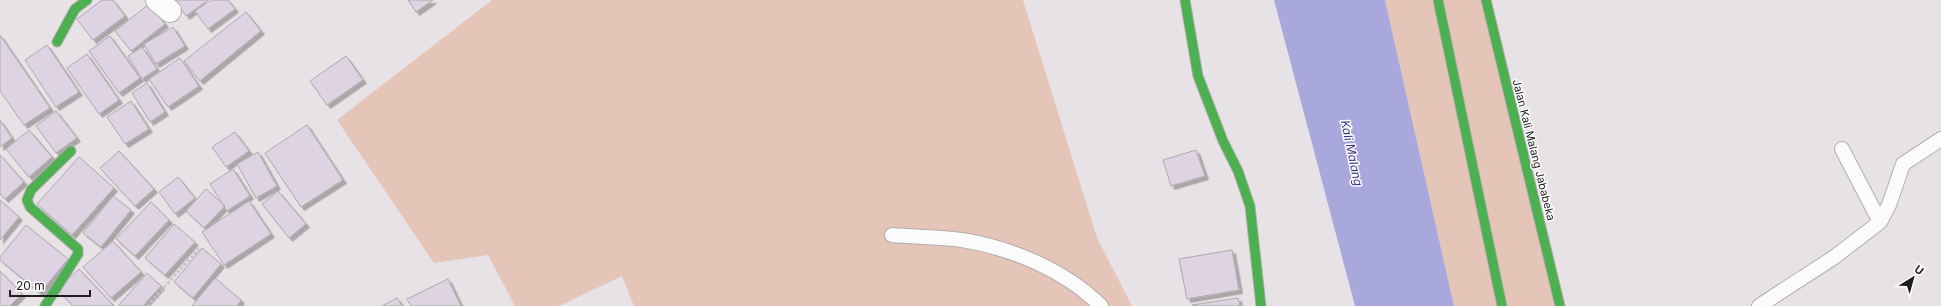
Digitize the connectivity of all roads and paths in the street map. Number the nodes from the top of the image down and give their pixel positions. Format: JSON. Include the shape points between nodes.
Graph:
{"nodes":[{"id":1,"x":88,"y":0,"type":"edge"},
{"id":2,"x":1185,"y":0,"type":"edge"},
{"id":3,"x":1438,"y":0,"type":"edge"},
{"id":4,"x":1486,"y":0,"type":"edge"},
{"id":5,"x":57,"y":42,"type":"dead end"},
{"id":6,"x":1941,"y":139,"type":"edge"},
{"id":7,"x":1842,"y":149,"type":"dead end"},
{"id":8,"x":71,"y":151,"type":"dead end"},
{"id":9,"x":1880,"y":222,"type":"junction"},
{"id":10,"x":892,"y":235,"type":"dead end"},
{"id":11,"x":199,"y":249,"type":"dead end"},
{"id":12,"x":45,"y":306,"type":"edge"},
{"id":13,"x":147,"y":306,"type":"edge"},
{"id":14,"x":1101,"y":306,"type":"edge"},
{"id":15,"x":1261,"y":306,"type":"edge"},
{"id":16,"x":1502,"y":306,"type":"edge"},
{"id":17,"x":1560,"y":306,"type":"edge"},
{"id":18,"x":1759,"y":306,"type":"edge"}],
"edges":[{"from":1,"to":5,"type":"main road","via":[[75,9]]},
{"from":2,"to":15,"type":"main road","via":[[1198,76],[1250,206]]},
{"from":3,"to":16,"type":"main road"},
{"from":4,"to":17,"type":"main road","name":"Jalan Kali Malang Jababeka"},
{"from":6,"to":9,"type":"lane","via":[[1903,164],[1889,205]]},
{"from":7,"to":9,"type":"lane"},
{"from":8,"to":12,"type":"main road","via":[[32,190],[26,200],[30,207],[78,250],[78,254]]},
{"from":9,"to":18,"type":"lane","via":[[1833,258]]},
{"from":10,"to":14,"type":"lane","via":[[963,240],[1022,257],[1058,275]]},
{"from":11,"to":13,"type":"path"}]}
